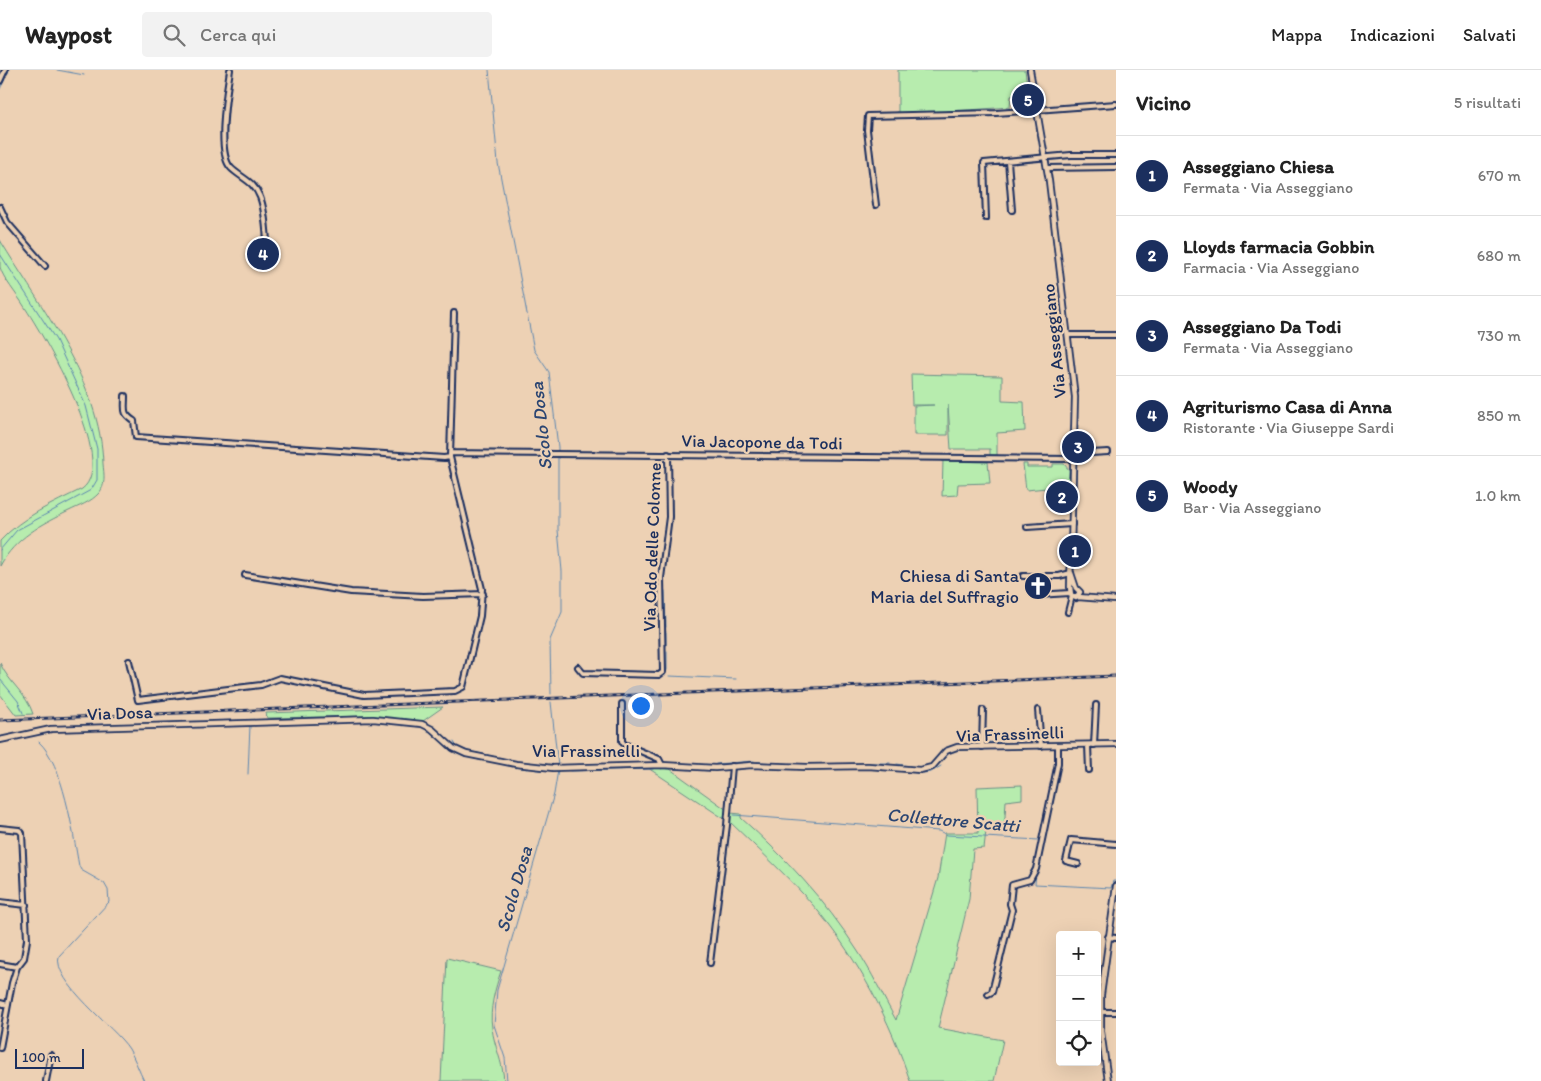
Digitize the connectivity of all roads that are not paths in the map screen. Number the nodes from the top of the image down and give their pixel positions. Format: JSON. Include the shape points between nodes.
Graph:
{"nodes":[{"id":1,"x":5,"y":70,"type":"edge"},
{"id":2,"x":230,"y":70,"type":"edge"},
{"id":3,"x":1030,"y":70,"type":"edge"},
{"id":4,"x":0,"y":81,"type":"edge"},
{"id":5,"x":1116,"y":104,"type":"edge"},
{"id":6,"x":1035,"y":109,"type":"junction"},
{"id":7,"x":1116,"y":155,"type":"edge"},
{"id":8,"x":1044,"y":157,"type":"junction"},
{"id":9,"x":1008,"y":161,"type":"junction"},
{"id":10,"x":1116,"y":167,"type":"edge"},
{"id":11,"x":1047,"y":168,"type":"junction"},
{"id":12,"x":876,"y":205,"type":"dead end"},
{"id":13,"x":0,"y":207,"type":"edge"},
{"id":14,"x":1012,"y":210,"type":"dead end"},
{"id":15,"x":986,"y":218,"type":"dead end"},
{"id":16,"x":269,"y":261,"type":"dead end"},
{"id":17,"x":45,"y":266,"type":"dead end"},
{"id":18,"x":454,"y":313,"type":"dead end"},
{"id":19,"x":1068,"y":335,"type":"junction"},
{"id":20,"x":1116,"y":335,"type":"edge"},
{"id":21,"x":125,"y":396,"type":"dead end"},
{"id":22,"x":1108,"y":452,"type":"dead end"},
{"id":23,"x":668,"y":454,"type":"junction"},
{"id":24,"x":450,"y":455,"type":"junction"},
{"id":25,"x":1074,"y":457,"type":"junction"},
{"id":26,"x":1072,"y":524,"type":"junction"},
{"id":27,"x":1027,"y":527,"type":"dead end"},
{"id":28,"x":1071,"y":573,"type":"junction"},
{"id":29,"x":245,"y":575,"type":"dead end"},
{"id":30,"x":1023,"y":576,"type":"dead end"},
{"id":31,"x":1073,"y":593,"type":"junction"},
{"id":32,"x":482,"y":594,"type":"junction"},
{"id":33,"x":1037,"y":595,"type":"dead end"},
{"id":34,"x":1087,"y":598,"type":"junction"},
{"id":35,"x":1116,"y":600,"type":"edge"},
{"id":36,"x":1068,"y":612,"type":"dead end"},
{"id":37,"x":129,"y":661,"type":"dead end"},
{"id":38,"x":578,"y":668,"type":"dead end"},
{"id":39,"x":622,"y":704,"type":"dead end"},
{"id":40,"x":1096,"y":705,"type":"dead end"},
{"id":41,"x":983,"y":710,"type":"dead end"},
{"id":42,"x":1038,"y":710,"type":"dead end"},
{"id":43,"x":242,"y":722,"type":"joint"},
{"id":44,"x":0,"y":740,"type":"edge"},
{"id":45,"x":1116,"y":744,"type":"edge"},
{"id":46,"x":1088,"y":745,"type":"junction"},
{"id":47,"x":1094,"y":745,"type":"junction"},
{"id":48,"x":1041,"y":746,"type":"junction"},
{"id":49,"x":1058,"y":746,"type":"junction"},
{"id":50,"x":982,"y":747,"type":"junction"},
{"id":51,"x":662,"y":765,"type":"junction"},
{"id":52,"x":732,"y":766,"type":"junction"},
{"id":53,"x":1089,"y":770,"type":"dead end"},
{"id":54,"x":0,"y":828,"type":"edge"},
{"id":55,"x":1116,"y":844,"type":"edge"},
{"id":56,"x":1078,"y":864,"type":"dead end"},
{"id":57,"x":1116,"y":886,"type":"edge"},
{"id":58,"x":0,"y":902,"type":"edge"},
{"id":59,"x":26,"y":905,"type":"junction"},
{"id":60,"x":1114,"y":910,"type":"edge"},
{"id":61,"x":1108,"y":937,"type":"junction"},
{"id":62,"x":1116,"y":938,"type":"edge"},
{"id":63,"x":710,"y":963,"type":"dead end"},
{"id":64,"x":0,"y":964,"type":"edge"},
{"id":65,"x":17,"y":967,"type":"junction"},
{"id":66,"x":988,"y":994,"type":"dead end"},
{"id":67,"x":0,"y":1003,"type":"edge"},
{"id":68,"x":1101,"y":1003,"type":"edge"},
{"id":69,"x":8,"y":1004,"type":"junction"},
{"id":70,"x":1101,"y":1012,"type":"edge"},
{"id":71,"x":1116,"y":1012,"type":"edge"},
{"id":72,"x":1101,"y":1021,"type":"edge"},
{"id":73,"x":0,"y":1045,"type":"edge"},
{"id":74,"x":51,"y":1055,"type":"dead end"},
{"id":75,"x":46,"y":1081,"type":"edge"},
{"id":76,"x":1108,"y":1081,"type":"edge"}],
"edges":[{"from":1,"to":4,"type":"street"},
{"from":2,"to":16,"type":"street","via":[[225,122],[226,160],[253,185],[260,198]]},
{"from":3,"to":6,"type":"street","name":"Via Asseggiano"},
{"from":5,"to":6,"type":"street"},
{"from":6,"to":8,"type":"street","name":"Via Asseggiano"},
{"from":6,"to":12,"type":"street","via":[[872,115],[866,118]]},
{"from":7,"to":8,"type":"street"},
{"from":8,"to":9,"type":"street"},
{"from":8,"to":11,"type":"street","name":"Via Asseggiano"},
{"from":9,"to":14,"type":"street"},
{"from":9,"to":15,"type":"street","via":[[984,163]]},
{"from":10,"to":11,"type":"street"},
{"from":11,"to":19,"type":"street","name":"Via Asseggiano"},
{"from":13,"to":17,"type":"street","via":[[7,222]]},
{"from":18,"to":24,"type":"street"},
{"from":19,"to":20,"type":"street"},
{"from":19,"to":25,"type":"street","name":"Via Asseggiano","via":[[1075,397]]},
{"from":21,"to":24,"type":"street","name":"Via Jacopone da Todi","via":[[125,414],[134,421],[136,437],[444,458]]},
{"from":22,"to":25,"type":"street","name":"Via Jacopone da Todi"},
{"from":23,"to":24,"type":"street","name":"Via Jacopone da Todi"},
{"from":23,"to":25,"type":"street","name":"Via Jacopone da Todi"},
{"from":23,"to":38,"type":"street","name":"Via Odo delle Colonne","via":[[669,517],[660,583],[663,672],[659,675],[583,673]]},
{"from":24,"to":32,"type":"street"},
{"from":25,"to":26,"type":"street","name":"Via Asseggiano"},
{"from":26,"to":27,"type":"street"},
{"from":26,"to":28,"type":"street","name":"Via Asseggiano"},
{"from":28,"to":30,"type":"street"},
{"from":28,"to":31,"type":"street","name":"Via Asseggiano"},
{"from":29,"to":32,"type":"street","via":[[351,592],[423,596]]},
{"from":31,"to":33,"type":"street"},
{"from":31,"to":34,"type":"street"},
{"from":31,"to":34,"type":"street","name":"Via Asseggiano","via":[[1080,592]]},
{"from":31,"to":36,"type":"street","name":"Via Asseggiano"},
{"from":32,"to":37,"type":"street","via":[[464,688],[455,692],[364,695],[280,678],[265,684],[138,700]]},
{"from":34,"to":35,"type":"street"},
{"from":39,"to":51,"type":"street","via":[[622,741],[659,760]]},
{"from":40,"to":47,"type":"street"},
{"from":41,"to":50,"type":"street"},
{"from":42,"to":48,"type":"street"},
{"from":43,"to":44,"type":"street","name":"Via Dosa","via":[[50,729]]},
{"from":43,"to":51,"type":"street","name":"Via Frassinelli","via":[[343,718],[408,721],[426,726],[460,752],[516,764],[553,768]]},
{"from":45,"to":47,"type":"street","name":"Via Frassinelli"},
{"from":46,"to":47,"type":"street","name":"Via Frassinelli"},
{"from":46,"to":49,"type":"street","name":"Via Frassinelli"},
{"from":46,"to":53,"type":"street","name":"Via Frassinelli"},
{"from":48,"to":49,"type":"street","name":"Via Frassinelli"},
{"from":48,"to":50,"type":"street","name":"Via Frassinelli"},
{"from":49,"to":66,"type":"street","via":[[1058,763],[1036,869],[1030,880],[1012,885],[1012,910],[992,992]]},
{"from":50,"to":52,"type":"street","name":"Via Frassinelli","via":[[953,748],[932,767],[920,770],[868,766]]},
{"from":51,"to":52,"type":"street","name":"Via Frassinelli"},
{"from":52,"to":63,"type":"street"},
{"from":54,"to":59,"type":"street","via":[[22,833]]},
{"from":55,"to":56,"type":"street","via":[[1071,840],[1066,861]]},
{"from":57,"to":60,"type":"street"},
{"from":58,"to":59,"type":"street"},
{"from":59,"to":65,"type":"street","via":[[27,940],[24,958]]},
{"from":60,"to":61,"type":"street"},
{"from":61,"to":62,"type":"street"},
{"from":61,"to":68,"type":"street"},
{"from":64,"to":65,"type":"street"},
{"from":65,"to":69,"type":"street"},
{"from":67,"to":69,"type":"street"},
{"from":69,"to":73,"type":"street"},
{"from":70,"to":71,"type":"street"},
{"from":72,"to":76,"type":"street"},
{"from":74,"to":75,"type":"street"}]}
